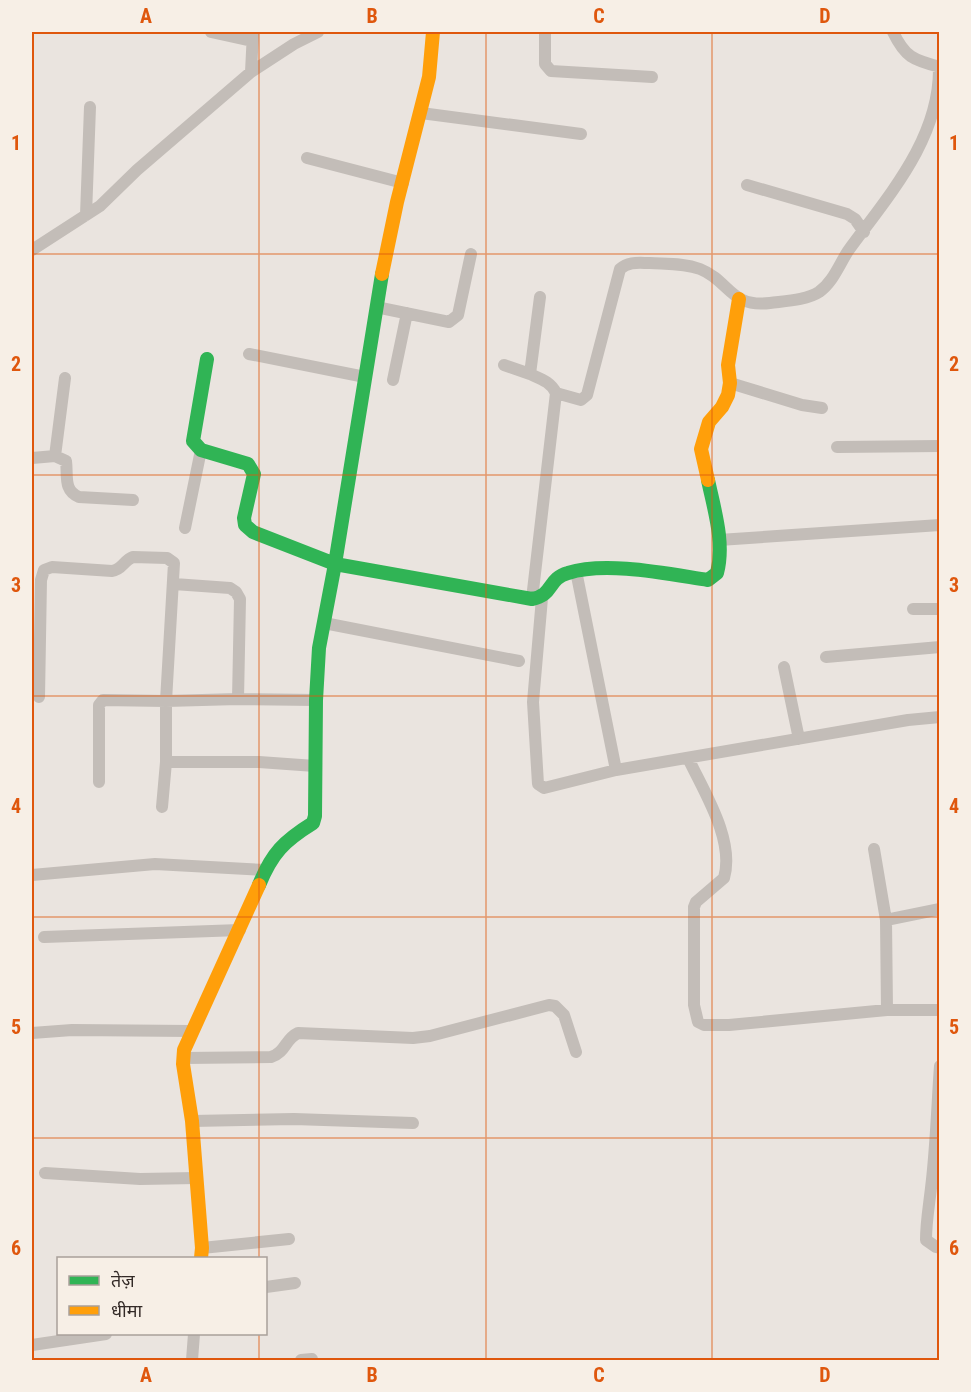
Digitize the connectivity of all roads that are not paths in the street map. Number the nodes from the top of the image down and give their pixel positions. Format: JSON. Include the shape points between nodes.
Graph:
{"nodes":[{"id":1,"x":211,"y":32,"type":"edge"},
{"id":2,"x":318,"y":32,"type":"edge"},
{"id":3,"x":433,"y":32,"type":"edge"},
{"id":4,"x":545,"y":32,"type":"edge"},
{"id":5,"x":893,"y":32,"type":"edge"},
{"id":6,"x":253,"y":36,"type":"edge"},
{"id":7,"x":939,"y":67,"type":"edge"},
{"id":8,"x":251,"y":72,"type":"junction"},
{"id":9,"x":652,"y":77,"type":"dead end"},
{"id":10,"x":90,"y":107,"type":"dead end"},
{"id":11,"x":421,"y":113,"type":"junction"},
{"id":12,"x":581,"y":134,"type":"dead end"},
{"id":13,"x":307,"y":158,"type":"dead end"},
{"id":14,"x":403,"y":183,"type":"junction"},
{"id":15,"x":747,"y":185,"type":"dead end"},
{"id":16,"x":86,"y":215,"type":"junction"},
{"id":17,"x":864,"y":232,"type":"junction"},
{"id":18,"x":32,"y":250,"type":"edge"},
{"id":19,"x":471,"y":254,"type":"dead end"},
{"id":20,"x":540,"y":297,"type":"dead end"},
{"id":21,"x":739,"y":299,"type":"junction"},
{"id":22,"x":376,"y":307,"type":"junction"},
{"id":23,"x":407,"y":313,"type":"junction"},
{"id":24,"x":249,"y":354,"type":"dead end"},
{"id":25,"x":207,"y":359,"type":"dead end"},
{"id":26,"x":504,"y":365,"type":"dead end"},
{"id":27,"x":530,"y":374,"type":"junction"},
{"id":28,"x":365,"y":377,"type":"junction"},
{"id":29,"x":65,"y":378,"type":"dead end"},
{"id":30,"x":393,"y":380,"type":"dead end"},
{"id":31,"x":730,"y":383,"type":"junction"},
{"id":32,"x":556,"y":393,"type":"junction"},
{"id":33,"x":822,"y":408,"type":"dead end"},
{"id":34,"x":939,"y":446,"type":"edge"},
{"id":35,"x":837,"y":447,"type":"dead end"},
{"id":36,"x":201,"y":450,"type":"junction"},
{"id":37,"x":55,"y":456,"type":"junction"},
{"id":38,"x":32,"y":458,"type":"edge"},
{"id":39,"x":133,"y":500,"type":"dead end"},
{"id":40,"x":939,"y":525,"type":"edge"},
{"id":41,"x":185,"y":528,"type":"dead end"},
{"id":42,"x":719,"y":540,"type":"junction"},
{"id":43,"x":335,"y":564,"type":"junction"},
{"id":44,"x":576,"y":571,"type":"junction"},
{"id":45,"x":174,"y":584,"type":"junction"},
{"id":46,"x":537,"y":598,"type":"junction"},
{"id":47,"x":914,"y":609,"type":"dead end"},
{"id":48,"x":939,"y":609,"type":"edge"},
{"id":49,"x":324,"y":623,"type":"junction"},
{"id":50,"x":939,"y":647,"type":"edge"},
{"id":51,"x":826,"y":657,"type":"dead end"},
{"id":52,"x":519,"y":661,"type":"dead end"},
{"id":53,"x":784,"y":667,"type":"dead end"},
{"id":54,"x":39,"y":697,"type":"dead end"},
{"id":55,"x":238,"y":699,"type":"junction"},
{"id":56,"x":166,"y":700,"type":"junction"},
{"id":57,"x":316,"y":700,"type":"junction"},
{"id":58,"x":939,"y":717,"type":"edge"},
{"id":59,"x":800,"y":739,"type":"junction"},
{"id":60,"x":688,"y":758,"type":"junction"},
{"id":61,"x":166,"y":762,"type":"junction"},
{"id":62,"x":315,"y":766,"type":"junction"},
{"id":63,"x":616,"y":770,"type":"junction"},
{"id":64,"x":99,"y":782,"type":"dead end"},
{"id":65,"x":162,"y":807,"type":"dead end"},
{"id":66,"x":874,"y":849,"type":"dead end"},
{"id":67,"x":265,"y":870,"type":"junction"},
{"id":68,"x":32,"y":875,"type":"edge"},
{"id":69,"x":939,"y":909,"type":"edge"},
{"id":70,"x":886,"y":920,"type":"junction"},
{"id":71,"x":240,"y":930,"type":"junction"},
{"id":72,"x":44,"y":937,"type":"dead end"},
{"id":73,"x":887,"y":1010,"type":"junction"},
{"id":74,"x":939,"y":1010,"type":"edge"},
{"id":75,"x":191,"y":1031,"type":"junction"},
{"id":76,"x":32,"y":1033,"type":"edge"},
{"id":77,"x":576,"y":1052,"type":"dead end"},
{"id":78,"x":183,"y":1058,"type":"junction"},
{"id":79,"x":939,"y":1066,"type":"edge"},
{"id":80,"x":192,"y":1121,"type":"junction"},
{"id":81,"x":413,"y":1123,"type":"dead end"},
{"id":82,"x":45,"y":1173,"type":"dead end"},
{"id":83,"x":196,"y":1178,"type":"junction"},
{"id":84,"x":290,"y":1239,"type":"dead end"},
{"id":85,"x":939,"y":1248,"type":"edge"},
{"id":86,"x":202,"y":1253,"type":"edge"},
{"id":87,"x":295,"y":1283,"type":"dead end"},
{"id":88,"x":267,"y":1287,"type":"edge"},
{"id":89,"x":99,"y":1335,"type":"edge"},
{"id":90,"x":194,"y":1335,"type":"edge"},
{"id":91,"x":32,"y":1345,"type":"edge"},
{"id":92,"x":192,"y":1360,"type":"edge"}],
"edges":[{"from":1,"to":6,"type":"street"},
{"from":2,"to":8,"type":"street"},
{"from":3,"to":11,"type":"street"},
{"from":4,"to":9,"type":"street","via":[[545,64],[551,71]]},
{"from":5,"to":7,"type":"street","via":[[909,57]]},
{"from":6,"to":8,"type":"street"},
{"from":7,"to":17,"type":"street","via":[[939,86],[919,144],[902,178]]},
{"from":8,"to":16,"type":"street"},
{"from":10,"to":16,"type":"street"},
{"from":11,"to":12,"type":"street"},
{"from":11,"to":14,"type":"street"},
{"from":13,"to":14,"type":"street"},
{"from":14,"to":22,"type":"street"},
{"from":15,"to":17,"type":"street","via":[[847,214]]},
{"from":16,"to":18,"type":"street"},
{"from":17,"to":21,"type":"street","via":[[834,276],[813,295],[768,303]]},
{"from":19,"to":23,"type":"street","via":[[454,320]]},
{"from":20,"to":27,"type":"street"},
{"from":21,"to":31,"type":"street","via":[[728,365]]},
{"from":21,"to":32,"type":"street","via":[[722,283],[694,267],[625,264],[620,269],[587,395],[581,400]]},
{"from":22,"to":23,"type":"street"},
{"from":22,"to":28,"type":"street"},
{"from":23,"to":30,"type":"street"},
{"from":24,"to":28,"type":"street"},
{"from":25,"to":36,"type":"street","via":[[193,441]]},
{"from":26,"to":27,"type":"street"},
{"from":27,"to":32,"type":"street","via":[[553,386]]},
{"from":28,"to":43,"type":"street"},
{"from":29,"to":37,"type":"street"},
{"from":31,"to":33,"type":"street"},
{"from":31,"to":42,"type":"street","via":[[729,395],[704,434],[701,449]]},
{"from":32,"to":46,"type":"street"},
{"from":34,"to":35,"type":"street"},
{"from":36,"to":41,"type":"street"},
{"from":36,"to":43,"type":"street","via":[[252,468],[244,518],[247,529]]},
{"from":37,"to":38,"type":"street"},
{"from":37,"to":39,"type":"street","via":[[66,461],[67,488],[72,493]]},
{"from":40,"to":42,"type":"street"},
{"from":42,"to":44,"type":"street","via":[[718,572],[708,580],[604,568]]},
{"from":43,"to":46,"type":"street"},
{"from":43,"to":49,"type":"street"},
{"from":44,"to":46,"type":"street","via":[[556,577],[547,593]]},
{"from":44,"to":63,"type":"street"},
{"from":45,"to":54,"type":"street","via":[[174,563],[167,558],[133,557],[112,571],[52,567],[44,570]]},
{"from":45,"to":55,"type":"street","via":[[236,591],[240,600]]},
{"from":45,"to":56,"type":"street"},
{"from":46,"to":63,"type":"street","via":[[533,702],[538,784],[544,788]]},
{"from":47,"to":48,"type":"street"},
{"from":49,"to":52,"type":"street"},
{"from":49,"to":57,"type":"street"},
{"from":50,"to":51,"type":"street"},
{"from":53,"to":59,"type":"street"},
{"from":55,"to":56,"type":"street"},
{"from":55,"to":57,"type":"street"},
{"from":56,"to":61,"type":"street"},
{"from":56,"to":64,"type":"street","via":[[101,701]]},
{"from":57,"to":62,"type":"street"},
{"from":58,"to":59,"type":"street"},
{"from":59,"to":60,"type":"street"},
{"from":60,"to":63,"type":"street"},
{"from":60,"to":73,"type":"street","via":[[721,828],[727,850],[724,878],[694,908],[694,1005],[698,1022],[729,1025]]},
{"from":61,"to":62,"type":"street"},
{"from":61,"to":65,"type":"street"},
{"from":62,"to":67,"type":"street","via":[[313,823],[289,838]]},
{"from":66,"to":70,"type":"street"},
{"from":67,"to":68,"type":"street","via":[[155,864]]},
{"from":67,"to":71,"type":"street"},
{"from":69,"to":70,"type":"street"},
{"from":70,"to":73,"type":"street"},
{"from":71,"to":72,"type":"street"},
{"from":71,"to":75,"type":"street"},
{"from":73,"to":74,"type":"street"},
{"from":75,"to":76,"type":"street"},
{"from":75,"to":78,"type":"street"},
{"from":77,"to":78,"type":"street","via":[[564,1015],[549,1005],[430,1036],[298,1033],[280,1054],[271,1057]]},
{"from":78,"to":80,"type":"street"},
{"from":79,"to":85,"type":"street","via":[[926,1240]]},
{"from":80,"to":81,"type":"street"},
{"from":80,"to":83,"type":"street"},
{"from":82,"to":83,"type":"street"},
{"from":83,"to":86,"type":"street"},
{"from":84,"to":86,"type":"street"},
{"from":87,"to":88,"type":"street"},
{"from":89,"to":91,"type":"street"},
{"from":90,"to":92,"type":"street"}]}
